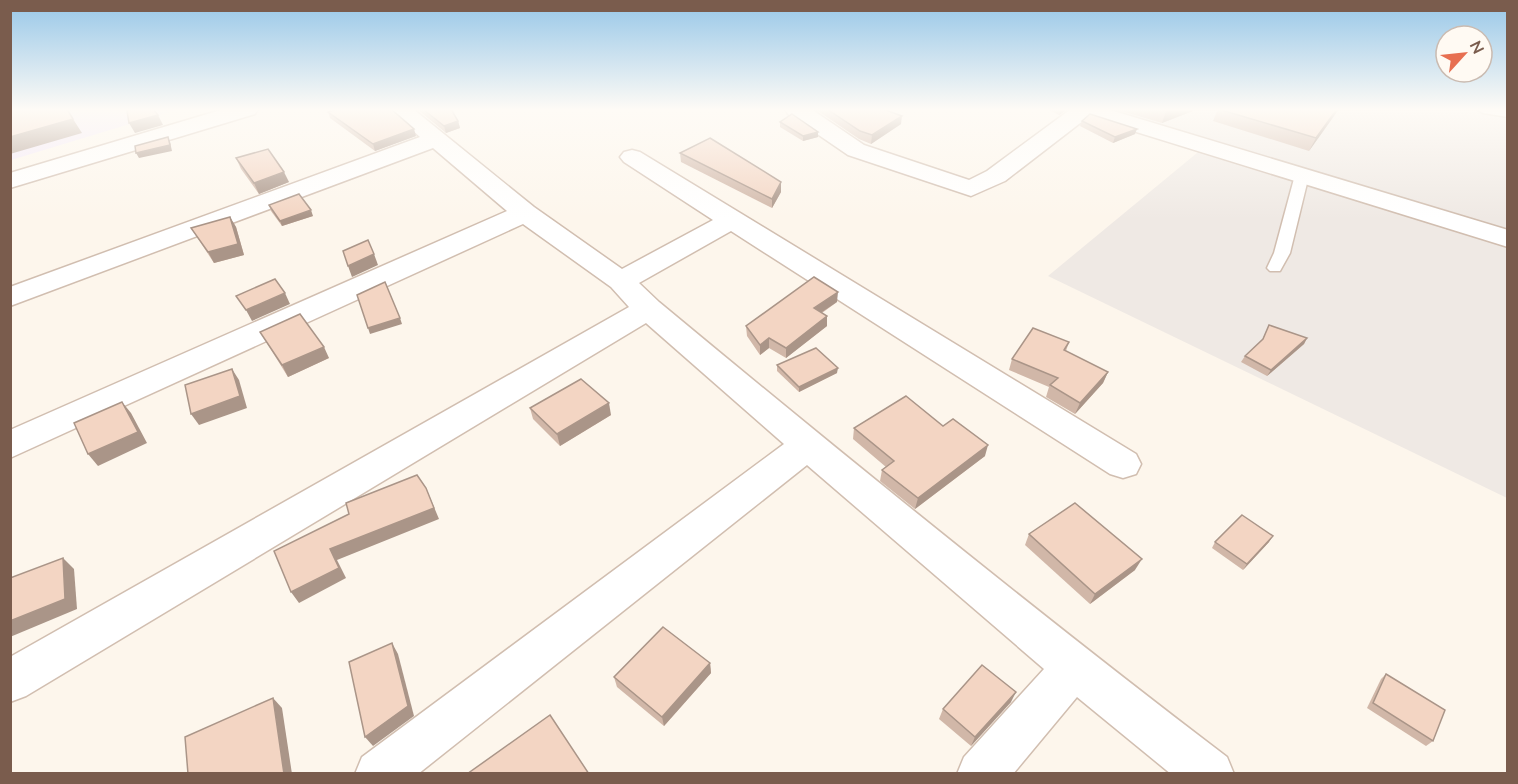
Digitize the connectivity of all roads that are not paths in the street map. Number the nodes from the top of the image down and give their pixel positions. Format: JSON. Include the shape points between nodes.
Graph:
{"nodes":[{"id":1,"x":127,"y":146,"type":"edge"},
{"id":2,"x":418,"y":146,"type":"edge"},
{"id":3,"x":444,"y":146,"type":"edge"},
{"id":4,"x":850,"y":146,"type":"edge"},
{"id":5,"x":1036,"y":146,"type":"edge"},
{"id":6,"x":1205,"y":146,"type":"edge"},
{"id":7,"x":632,"y":157,"type":"dead end"},
{"id":8,"x":1302,"y":175,"type":"junction"},
{"id":9,"x":10,"y":181,"type":"edge"},
{"id":10,"x":525,"y":213,"type":"junction"},
{"id":11,"x":732,"y":220,"type":"junction"},
{"id":12,"x":1508,"y":239,"type":"edge"},
{"id":13,"x":1275,"y":268,"type":"dead end"},
{"id":14,"x":621,"y":281,"type":"junction"},
{"id":15,"x":10,"y":297,"type":"edge"},
{"id":16,"x":648,"y":309,"type":"junction"},
{"id":17,"x":808,"y":445,"type":"junction"},
{"id":18,"x":10,"y":446,"type":"edge"},
{"id":19,"x":1123,"y":464,"type":"dead end"},
{"id":20,"x":1074,"y":667,"type":"junction"},
{"id":21,"x":10,"y":681,"type":"edge"},
{"id":22,"x":379,"y":774,"type":"edge"},
{"id":23,"x":981,"y":774,"type":"edge"},
{"id":24,"x":1210,"y":774,"type":"edge"}],
"edges":[{"from":1,"to":9,"type":"street"},
{"from":2,"to":15,"type":"street"},
{"from":3,"to":10,"type":"street"},
{"from":4,"to":5,"type":"street","via":[[971,189]]},
{"from":6,"to":8,"type":"street"},
{"from":7,"to":11,"type":"street"},
{"from":8,"to":12,"type":"street"},
{"from":8,"to":13,"type":"lane"},
{"from":10,"to":14,"type":"street"},
{"from":10,"to":18,"type":"street"},
{"from":11,"to":14,"type":"street"},
{"from":11,"to":19,"type":"street"},
{"from":14,"to":16,"type":"street"},
{"from":16,"to":17,"type":"street"},
{"from":16,"to":21,"type":"street"},
{"from":17,"to":20,"type":"street"},
{"from":17,"to":22,"type":"street"},
{"from":20,"to":23,"type":"street"},
{"from":20,"to":24,"type":"street"}]}
